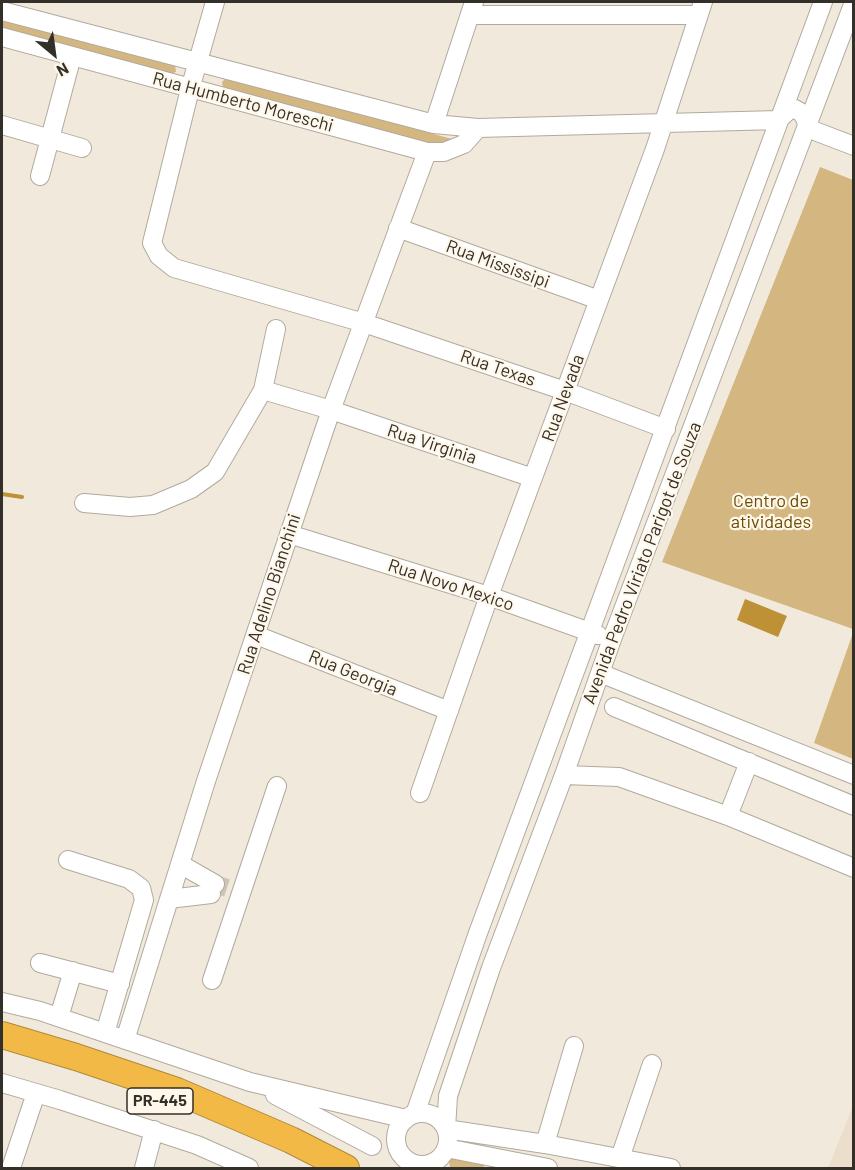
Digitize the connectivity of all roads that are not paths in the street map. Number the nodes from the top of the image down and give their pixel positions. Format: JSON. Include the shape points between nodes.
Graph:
{"nodes":[{"id":1,"x":215,"y":2,"type":"edge"},
{"id":2,"x":823,"y":2,"type":"edge"},
{"id":3,"x":854,"y":2,"type":"edge"},
{"id":4,"x":472,"y":8,"type":"edge"},
{"id":5,"x":700,"y":8,"type":"edge"},
{"id":6,"x":2,"y":11,"type":"edge"},
{"id":7,"x":2,"y":37,"type":"edge"},
{"id":8,"x":72,"y":56,"type":"junction"},
{"id":9,"x":198,"y":63,"type":"junction"},
{"id":10,"x":190,"y":89,"type":"junction"},
{"id":11,"x":778,"y":120,"type":"junction"},
{"id":12,"x":434,"y":124,"type":"junction"},
{"id":13,"x":2,"y":125,"type":"edge"},
{"id":14,"x":662,"y":125,"type":"junction"},
{"id":15,"x":478,"y":128,"type":"junction"},
{"id":16,"x":807,"y":128,"type":"junction"},
{"id":17,"x":50,"y":139,"type":"junction"},
{"id":18,"x":854,"y":146,"type":"edge"},
{"id":19,"x":82,"y":148,"type":"dead end"},
{"id":20,"x":427,"y":152,"type":"junction"},
{"id":21,"x":40,"y":176,"type":"dead end"},
{"id":22,"x":398,"y":228,"type":"junction"},
{"id":23,"x":599,"y":300,"type":"junction"},
{"id":24,"x":364,"y":323,"type":"junction"},
{"id":25,"x":276,"y":329,"type":"dead end"},
{"id":26,"x":263,"y":390,"type":"junction"},
{"id":27,"x":565,"y":391,"type":"junction"},
{"id":28,"x":331,"y":410,"type":"junction"},
{"id":29,"x":666,"y":429,"type":"junction"},
{"id":30,"x":533,"y":478,"type":"junction"},
{"id":31,"x":84,"y":502,"type":"dead end"},
{"id":32,"x":289,"y":534,"type":"junction"},
{"id":33,"x":489,"y":596,"type":"junction"},
{"id":34,"x":589,"y":631,"type":"junction"},
{"id":35,"x":256,"y":635,"type":"junction"},
{"id":36,"x":612,"y":639,"type":"junction"},
{"id":37,"x":600,"y":673,"type":"junction"},
{"id":38,"x":614,"y":707,"type":"dead end"},
{"id":39,"x":449,"y":711,"type":"junction"},
{"id":40,"x":749,"y":762,"type":"junction"},
{"id":41,"x":564,"y":775,"type":"junction"},
{"id":42,"x":854,"y":775,"type":"edge"},
{"id":43,"x":277,"y":786,"type":"dead end"},
{"id":44,"x":420,"y":793,"type":"dead end"},
{"id":45,"x":854,"y":806,"type":"edge"},
{"id":46,"x":728,"y":816,"type":"junction"},
{"id":47,"x":68,"y":860,"type":"dead end"},
{"id":48,"x":180,"y":864,"type":"junction"},
{"id":49,"x":854,"y":868,"type":"edge"},
{"id":50,"x":226,"y":893,"type":"junction"},
{"id":51,"x":169,"y":899,"type":"junction"},
{"id":52,"x":478,"y":933,"type":"junction"},
{"id":53,"x":40,"y":963,"type":"dead end"},
{"id":54,"x":491,"y":968,"type":"junction"},
{"id":55,"x":73,"y":971,"type":"junction"},
{"id":56,"x":212,"y":980,"type":"dead end"},
{"id":57,"x":120,"y":984,"type":"junction"},
{"id":58,"x":2,"y":1002,"type":"edge"},
{"id":59,"x":59,"y":1017,"type":"junction"},
{"id":60,"x":105,"y":1033,"type":"junction"},
{"id":61,"x":2,"y":1035,"type":"edge"},
{"id":62,"x":125,"y":1040,"type":"junction"},
{"id":63,"x":574,"y":1046,"type":"dead end"},
{"id":64,"x":2,"y":1051,"type":"edge"},
{"id":65,"x":652,"y":1064,"type":"dead end"},
{"id":66,"x":250,"y":1082,"type":"junction"},
{"id":67,"x":2,"y":1083,"type":"edge"},
{"id":68,"x":36,"y":1093,"type":"junction"},
{"id":69,"x":410,"y":1117,"type":"junction"},
{"id":70,"x":446,"y":1129,"type":"junction"},
{"id":71,"x":154,"y":1130,"type":"junction"},
{"id":72,"x":545,"y":1144,"type":"junction"},
{"id":73,"x":372,"y":1146,"type":"dead end"},
{"id":74,"x":446,"y":1148,"type":"junction"},
{"id":75,"x":9,"y":1158,"type":"edge"},
{"id":76,"x":620,"y":1158,"type":"junction"},
{"id":77,"x":419,"y":1166,"type":"edge"},
{"id":78,"x":144,"y":1168,"type":"edge"},
{"id":79,"x":249,"y":1168,"type":"edge"},
{"id":80,"x":312,"y":1168,"type":"edge"},
{"id":81,"x":346,"y":1168,"type":"edge"},
{"id":82,"x":548,"y":1168,"type":"edge"},
{"id":83,"x":671,"y":1168,"type":"edge"}],
"edges":[{"from":1,"to":9,"type":"street","name":"Rua Texas"},
{"from":2,"to":11,"type":"street","name":"Avenida Pedro Viriato Parigot de Souza"},
{"from":3,"to":16,"type":"street","name":"Avenida Pedro Viriato Parigot de Souza"},
{"from":4,"to":5,"type":"street"},
{"from":4,"to":12,"type":"street"},
{"from":5,"to":14,"type":"street","name":"Rua Nevada"},
{"from":6,"to":9,"type":"street","name":"Rua Humberto Moreschi"},
{"from":7,"to":8,"type":"street","name":"Rua Humberto Moreschi"},
{"from":8,"to":10,"type":"street","name":"Rua Humberto Moreschi"},
{"from":8,"to":17,"type":"street"},
{"from":9,"to":10,"type":"street","name":"Rua Texas"},
{"from":9,"to":12,"type":"street","name":"Rua Humberto Moreschi"},
{"from":10,"to":20,"type":"street","name":"Rua Humberto Moreschi"},
{"from":10,"to":24,"type":"street","name":"Rua Texas","via":[[152,243],[159,256],[174,268]]},
{"from":11,"to":14,"type":"street","name":"Rua Humberto Moreschi"},
{"from":11,"to":16,"type":"street","via":[[779,129],[789,137]]},
{"from":11,"to":29,"type":"street","name":"Avenida Pedro Viriato Parigot de Souza"},
{"from":12,"to":15,"type":"street","name":"Rua Humberto Moreschi"},
{"from":13,"to":17,"type":"street"},
{"from":14,"to":15,"type":"street","name":"Rua Humberto Moreschi"},
{"from":14,"to":23,"type":"street","name":"Rua Nevada"},
{"from":15,"to":20,"type":"street","name":"Rua Humberto Moreschi","via":[[464,144],[444,152]]},
{"from":16,"to":18,"type":"street"},
{"from":16,"to":36,"type":"street","name":"Avenida Pedro Viriato Parigot de Souza"},
{"from":17,"to":19,"type":"street"},
{"from":17,"to":21,"type":"street"},
{"from":20,"to":22,"type":"street","name":"Rua Adelino Bianchini"},
{"from":22,"to":23,"type":"street","name":"Rua Mississipi"},
{"from":22,"to":24,"type":"street","name":"Rua Adelino Bianchini"},
{"from":23,"to":27,"type":"street","name":"Rua Nevada"},
{"from":24,"to":27,"type":"street","name":"Rua Texas"},
{"from":24,"to":28,"type":"street","name":"Rua Adelino Bianchini"},
{"from":25,"to":26,"type":"street"},
{"from":26,"to":28,"type":"street","name":"Rua Virginia"},
{"from":26,"to":31,"type":"street","via":[[215,472],[191,489],[153,506]]},
{"from":27,"to":29,"type":"street","name":"Rua Texas"},
{"from":27,"to":30,"type":"street","name":"Rua Nevada"},
{"from":28,"to":30,"type":"street","name":"Rua Virginia"},
{"from":28,"to":32,"type":"street","name":"Rua Adelino Bianchini"},
{"from":29,"to":34,"type":"street","name":"Avenida Pedro Viriato Parigot de Souza"},
{"from":30,"to":33,"type":"street","name":"Rua Nevada"},
{"from":32,"to":33,"type":"street","name":"Rua Novo Mexico"},
{"from":32,"to":35,"type":"street","name":"Rua Adelino Bianchini"},
{"from":33,"to":34,"type":"street","name":"Rua Novo Mexico"},
{"from":33,"to":39,"type":"street","name":"Rua Nevada"},
{"from":34,"to":36,"type":"street","name":"Rua Novo Mexico"},
{"from":34,"to":52,"type":"street","name":"Avenida Pedro Viriato Parigot de Souza"},
{"from":35,"to":39,"type":"street","name":"Rua Georgia"},
{"from":35,"to":48,"type":"street","name":"Rua Adelino Bianchini"},
{"from":36,"to":37,"type":"street","name":"Avenida Pedro Viriato Parigot de Souza"},
{"from":37,"to":41,"type":"street","name":"Avenida Pedro Viriato Parigot de Souza"},
{"from":37,"to":42,"type":"street"},
{"from":38,"to":40,"type":"street"},
{"from":39,"to":44,"type":"street","name":"Rua Nevada"},
{"from":40,"to":45,"type":"street"},
{"from":40,"to":46,"type":"street"},
{"from":41,"to":46,"type":"street","via":[[619,777]]},
{"from":41,"to":54,"type":"street","name":"Avenida Pedro Viriato Parigot de Souza"},
{"from":43,"to":50,"type":"street"},
{"from":46,"to":49,"type":"street"},
{"from":47,"to":57,"type":"street","via":[[129,879],[141,888],[144,900]]},
{"from":48,"to":50,"type":"street"},
{"from":48,"to":51,"type":"street","name":"Rua Adelino Bianchini"},
{"from":50,"to":51,"type":"street"},
{"from":50,"to":56,"type":"street"},
{"from":51,"to":62,"type":"street","name":"Rua Adelino Bianchini"},
{"from":52,"to":54,"type":"street","via":[[490,937]]},
{"from":52,"to":69,"type":"street","name":"Avenida Pedro Viriato Parigot de Souza"},
{"from":53,"to":55,"type":"street"},
{"from":54,"to":70,"type":"street","name":"Avenida Pedro Viriato Parigot de Souza","via":[[448,1096]]},
{"from":55,"to":57,"type":"street"},
{"from":55,"to":59,"type":"street"},
{"from":57,"to":60,"type":"street"},
{"from":58,"to":59,"type":"street"},
{"from":59,"to":60,"type":"street"},
{"from":60,"to":62,"type":"street"},
{"from":61,"to":81,"type":"highway","number":"PR-445","via":[[177,1091]]},
{"from":62,"to":66,"type":"street"},
{"from":63,"to":72,"type":"street"},
{"from":64,"to":80,"type":"highway","number":"PR-445","via":[[130,1090],[252,1139]]},
{"from":65,"to":76,"type":"street"},
{"from":66,"to":69,"type":"street"},
{"from":66,"to":73,"type":"street"},
{"from":67,"to":68,"type":"street"},
{"from":68,"to":71,"type":"street"},
{"from":68,"to":75,"type":"street"},
{"from":69,"to":70,"type":"street","via":[[434,1116]]},
{"from":69,"to":77,"type":"street","via":[[399,1128],[396,1139],[399,1150]]},
{"from":70,"to":72,"type":"street"},
{"from":70,"to":74,"type":"street"},
{"from":71,"to":78,"type":"street"},
{"from":71,"to":79,"type":"street"},
{"from":72,"to":76,"type":"street"},
{"from":74,"to":77,"type":"street","via":[[435,1161]]},
{"from":74,"to":82,"type":"street"},
{"from":76,"to":83,"type":"street"}]}
